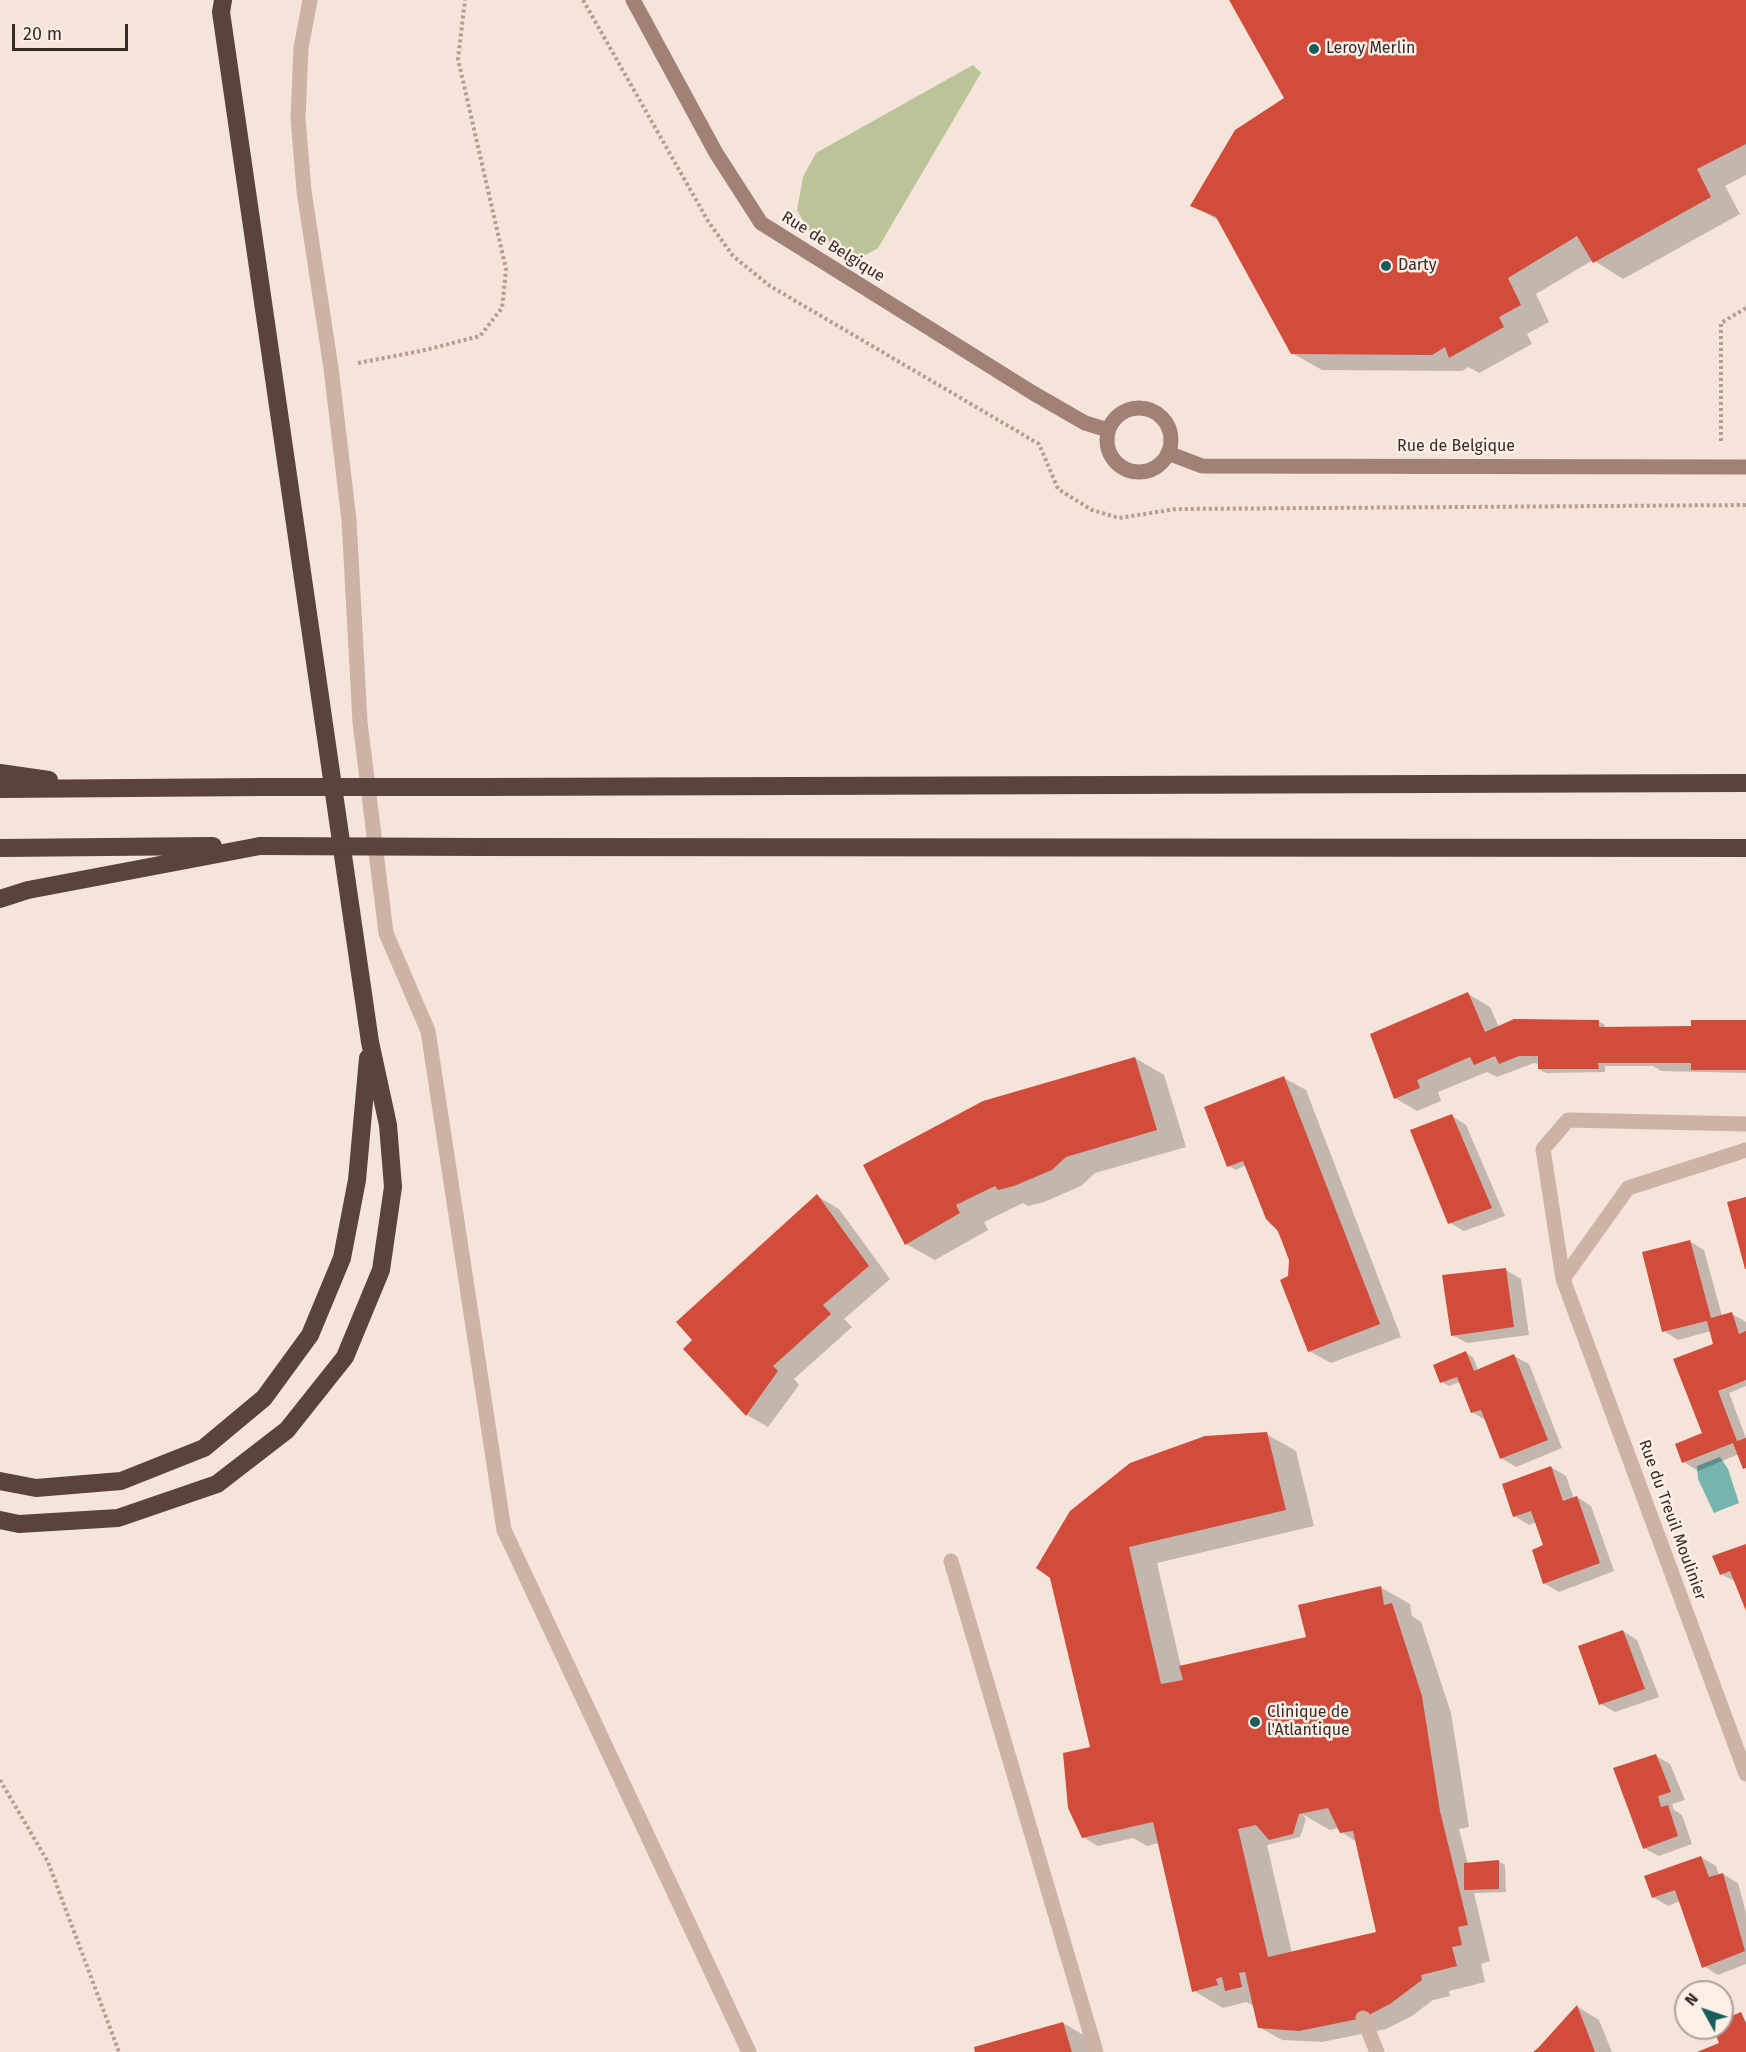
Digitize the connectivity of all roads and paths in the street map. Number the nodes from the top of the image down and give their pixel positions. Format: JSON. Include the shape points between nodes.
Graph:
{"nodes":[{"id":1,"x":310,"y":0,"type":"edge"},
{"id":2,"x":465,"y":0,"type":"edge"},
{"id":3,"x":583,"y":0,"type":"edge"},
{"id":4,"x":633,"y":0,"type":"edge"},
{"id":5,"x":220,"y":4,"type":"edge"},
{"id":6,"x":1746,"y":308,"type":"edge"},
{"id":7,"x":331,"y":368,"type":"junction"},
{"id":8,"x":1108,"y":430,"type":"junction"},
{"id":9,"x":1168,"y":453,"type":"junction"},
{"id":10,"x":1721,"y":467,"type":"junction"},
{"id":11,"x":1746,"y":467,"type":"edge"},
{"id":12,"x":1718,"y":505,"type":"junction"},
{"id":13,"x":1746,"y":505,"type":"edge"},
{"id":14,"x":0,"y":773,"type":"edge"},
{"id":15,"x":1746,"y":783,"type":"edge"},
{"id":16,"x":0,"y":789,"type":"edge"},
{"id":17,"x":110,"y":789,"type":"junction"},
{"id":18,"x":260,"y":846,"type":"junction"},
{"id":19,"x":0,"y":848,"type":"edge"},
{"id":20,"x":1746,"y":848,"type":"edge"},
{"id":21,"x":0,"y":899,"type":"edge"},
{"id":22,"x":370,"y":1042,"type":"junction"},
{"id":23,"x":1746,"y":1124,"type":"edge"},
{"id":24,"x":1746,"y":1150,"type":"edge"},
{"id":25,"x":1563,"y":1279,"type":"junction"},
{"id":26,"x":0,"y":1481,"type":"edge"},
{"id":27,"x":0,"y":1520,"type":"edge"},
{"id":28,"x":951,"y":1561,"type":"dead end"},
{"id":29,"x":1746,"y":1774,"type":"edge"},
{"id":30,"x":0,"y":1780,"type":"edge"},
{"id":31,"x":1363,"y":2018,"type":"dead end"},
{"id":32,"x":119,"y":2052,"type":"edge"},
{"id":33,"x":749,"y":2052,"type":"edge"},
{"id":34,"x":1096,"y":2052,"type":"edge"},
{"id":35,"x":1377,"y":2052,"type":"edge"}],
"edges":[{"from":1,"to":7,"type":"street","via":[[301,48],[298,118],[304,191]]},
{"from":2,"to":7,"type":"path","via":[[458,59],[506,269],[502,308],[480,336]]},
{"from":3,"to":12,"type":"path","via":[[708,220],[733,256],[770,286],[1039,444],[1058,489],[1092,510],[1119,518],[1176,509]]},
{"from":4,"to":8,"type":"street","name":"Rue de Belgique","via":[[716,153],[761,223],[1034,393],[1085,423]]},
{"from":5,"to":22,"type":"highway"},
{"from":6,"to":10,"type":"path","via":[[1721,323]]},
{"from":7,"to":33,"type":"street","via":[[349,520],[360,722],[386,933],[428,1031],[504,1530]]},
{"from":8,"to":9,"type":"street","via":[[1110,456],[1127,470],[1149,471]]},
{"from":8,"to":9,"type":"street","via":[[1125,410],[1135,407],[1155,411],[1168,427]]},
{"from":9,"to":10,"type":"street","name":"Rue de Belgique","via":[[1202,466]]},
{"from":10,"to":11,"type":"street","name":"Rue de Belgique"},
{"from":10,"to":12,"type":"path"},
{"from":12,"to":13,"type":"path"},
{"from":14,"to":17,"type":"highway"},
{"from":15,"to":17,"type":"highway","bridge":true},
{"from":16,"to":17,"type":"highway"},
{"from":18,"to":19,"type":"highway"},
{"from":18,"to":20,"type":"highway","bridge":true},
{"from":18,"to":21,"type":"highway","via":[[28,890]]},
{"from":22,"to":26,"type":"highway","via":[[357,1179],[342,1258],[310,1335],[264,1398],[204,1448],[122,1481],[36,1488]]},
{"from":22,"to":27,"type":"highway","via":[[388,1125],[393,1187],[381,1270],[345,1357],[286,1430],[217,1484],[118,1518],[19,1524]]},
{"from":23,"to":25,"type":"street","name":"Rue du Treuil Moulinier","via":[[1568,1120],[1543,1149]]},
{"from":24,"to":25,"type":"street","via":[[1628,1188]]},
{"from":25,"to":29,"type":"street","name":"Rue du Treuil Moulinier"},
{"from":28,"to":34,"type":"street"},
{"from":30,"to":32,"type":"path","via":[[48,1862]]},
{"from":31,"to":35,"type":"street"}]}
